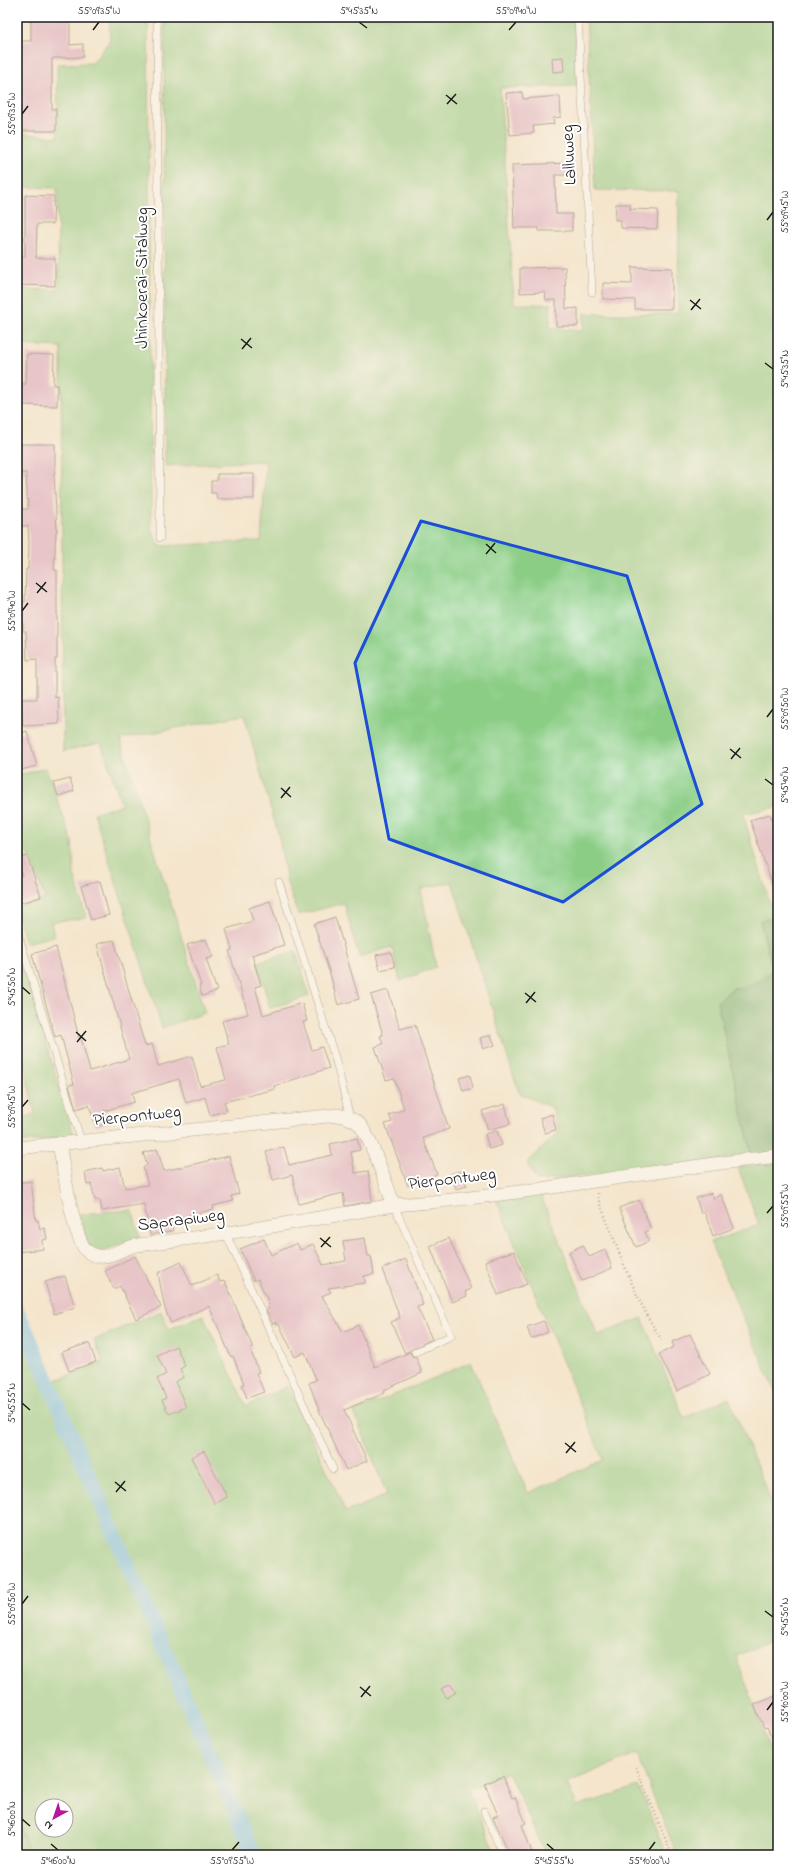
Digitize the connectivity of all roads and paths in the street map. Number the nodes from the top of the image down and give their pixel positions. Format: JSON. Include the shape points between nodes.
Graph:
{"nodes":[{"id":1,"x":157,"y":17,"type":"edge"},
{"id":2,"x":578,"y":17,"type":"edge"},
{"id":3,"x":592,"y":292,"type":"dead end"},
{"id":4,"x":160,"y":538,"type":"dead end"},
{"id":5,"x":279,"y":882,"type":"dead end"},
{"id":6,"x":17,"y":930,"type":"edge"},
{"id":7,"x":350,"y":1118,"type":"junction"},
{"id":8,"x":81,"y":1141,"type":"junction"},
{"id":9,"x":59,"y":1143,"type":"junction"},
{"id":10,"x":17,"y":1148,"type":"edge"},
{"id":11,"x":778,"y":1156,"type":"edge"},
{"id":12,"x":597,"y":1181,"type":"junction"},
{"id":13,"x":394,"y":1205,"type":"junction"},
{"id":14,"x":226,"y":1234,"type":"junction"},
{"id":15,"x":664,"y":1342,"type":"dead end"},
{"id":16,"x":415,"y":1352,"type":"dead end"},
{"id":17,"x":333,"y":1469,"type":"dead end"},
{"id":18,"x":636,"y":1767,"type":"dead end"},
{"id":19,"x":484,"y":1811,"type":"dead end"},
{"id":20,"x":503,"y":1855,"type":"edge"},
{"id":21,"x":672,"y":1855,"type":"edge"}],
"edges":[{"from":1,"to":4,"type":"lane","name":"Jhinkoerai-Sitalweg"},
{"from":2,"to":3,"type":"lane","name":"Lalluweg"},
{"from":5,"to":7,"type":"lane","via":[[336,1061]]},
{"from":6,"to":8,"type":"lane"},
{"from":7,"to":8,"type":"street","name":"Pierpontweg","via":[[338,1115]]},
{"from":7,"to":13,"type":"street","name":"Pierpontweg","via":[[359,1123],[367,1135]]},
{"from":8,"to":9,"type":"street","name":"Pierpontweg"},
{"from":9,"to":10,"type":"street","name":"Pierpontweg"},
{"from":9,"to":14,"type":"street","name":"Saprapiweg","via":[[78,1234],[85,1249],[93,1255],[109,1256],[132,1246]]},
{"from":11,"to":12,"type":"street","name":"Pierpontweg"},
{"from":12,"to":13,"type":"street","name":"Pierpontweg"},
{"from":12,"to":15,"type":"path","via":[[598,1199],[633,1284]]},
{"from":13,"to":14,"type":"street","name":"Saprapiweg"},
{"from":13,"to":16,"type":"lane","via":[[451,1336]]},
{"from":14,"to":17,"type":"lane"},
{"from":18,"to":21,"type":"path"},
{"from":19,"to":20,"type":"lane"}]}
